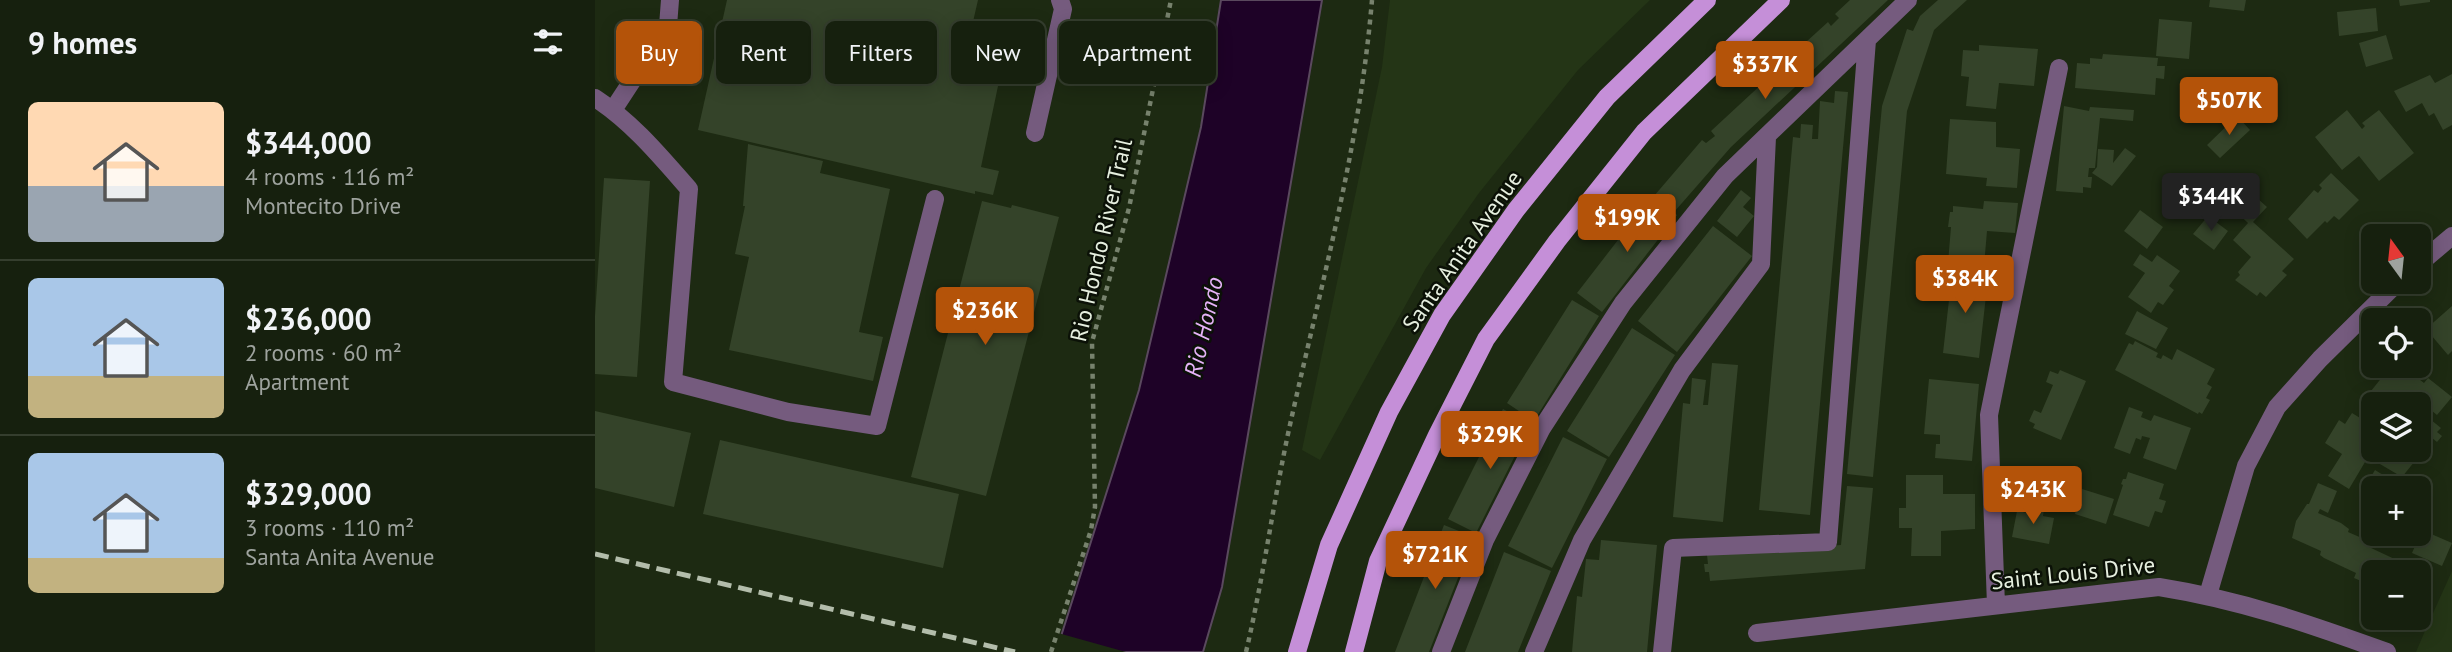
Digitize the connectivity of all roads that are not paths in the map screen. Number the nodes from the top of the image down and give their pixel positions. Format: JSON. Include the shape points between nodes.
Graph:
{"nodes":[{"id":1,"x":670,"y":0,"type":"edge"},
{"id":2,"x":1061,"y":0,"type":"edge"},
{"id":3,"x":1707,"y":0,"type":"edge"},
{"id":4,"x":1781,"y":0,"type":"edge"},
{"id":5,"x":1908,"y":0,"type":"edge"},
{"id":6,"x":1867,"y":40,"type":"junction"},
{"id":7,"x":2059,"y":68,"type":"dead end"},
{"id":8,"x":595,"y":98,"type":"edge"},
{"id":9,"x":613,"y":110,"type":"junction"},
{"id":10,"x":1035,"y":133,"type":"dead end"},
{"id":11,"x":1767,"y":137,"type":"junction"},
{"id":12,"x":935,"y":199,"type":"dead end"},
{"id":13,"x":2452,"y":236,"type":"edge"},
{"id":14,"x":2431,"y":254,"type":"edge"},
{"id":15,"x":2386,"y":294,"type":"edge"},
{"id":16,"x":2208,"y":595,"type":"junction"},
{"id":17,"x":1996,"y":606,"type":"junction"},
{"id":18,"x":1757,"y":633,"type":"dead end"},
{"id":19,"x":1297,"y":652,"type":"edge"},
{"id":20,"x":1354,"y":652,"type":"edge"},
{"id":21,"x":1441,"y":652,"type":"edge"},
{"id":22,"x":1534,"y":652,"type":"edge"},
{"id":23,"x":1662,"y":652,"type":"edge"},
{"id":24,"x":2387,"y":652,"type":"edge"}],
"edges":[{"from":1,"to":9,"type":"street","via":[[668,26]]},
{"from":2,"to":10,"type":"street","via":[[1063,9]]},
{"from":3,"to":19,"type":"main road","name":"Santa Anita Avenue","via":[[1607,97],[1516,210],[1442,315],[1389,412],[1329,545]]},
{"from":4,"to":20,"type":"main road","via":[[1644,132],[1486,339],[1378,561]]},
{"from":5,"to":6,"type":"street"},
{"from":6,"to":11,"type":"street"},
{"from":6,"to":23,"type":"street","via":[[1828,542],[1673,548]]},
{"from":7,"to":17,"type":"street","via":[[1989,415]]},
{"from":8,"to":9,"type":"street"},
{"from":9,"to":12,"type":"street","via":[[689,189],[673,383],[788,412],[877,426]]},
{"from":11,"to":21,"type":"street","via":[[1725,176],[1623,303],[1542,428],[1485,540]]},
{"from":11,"to":22,"type":"street","via":[[1761,264],[1682,370],[1588,529]]},
{"from":13,"to":14,"type":"street"},
{"from":15,"to":16,"type":"street","via":[[2277,407],[2246,466]]},
{"from":16,"to":17,"type":"street","name":"Saint Louis Drive","via":[[2159,587]]},
{"from":16,"to":24,"type":"street","name":"Saint Louis Drive","via":[[2282,614]]},
{"from":17,"to":18,"type":"street","name":"Saint Louis Drive"}]}
